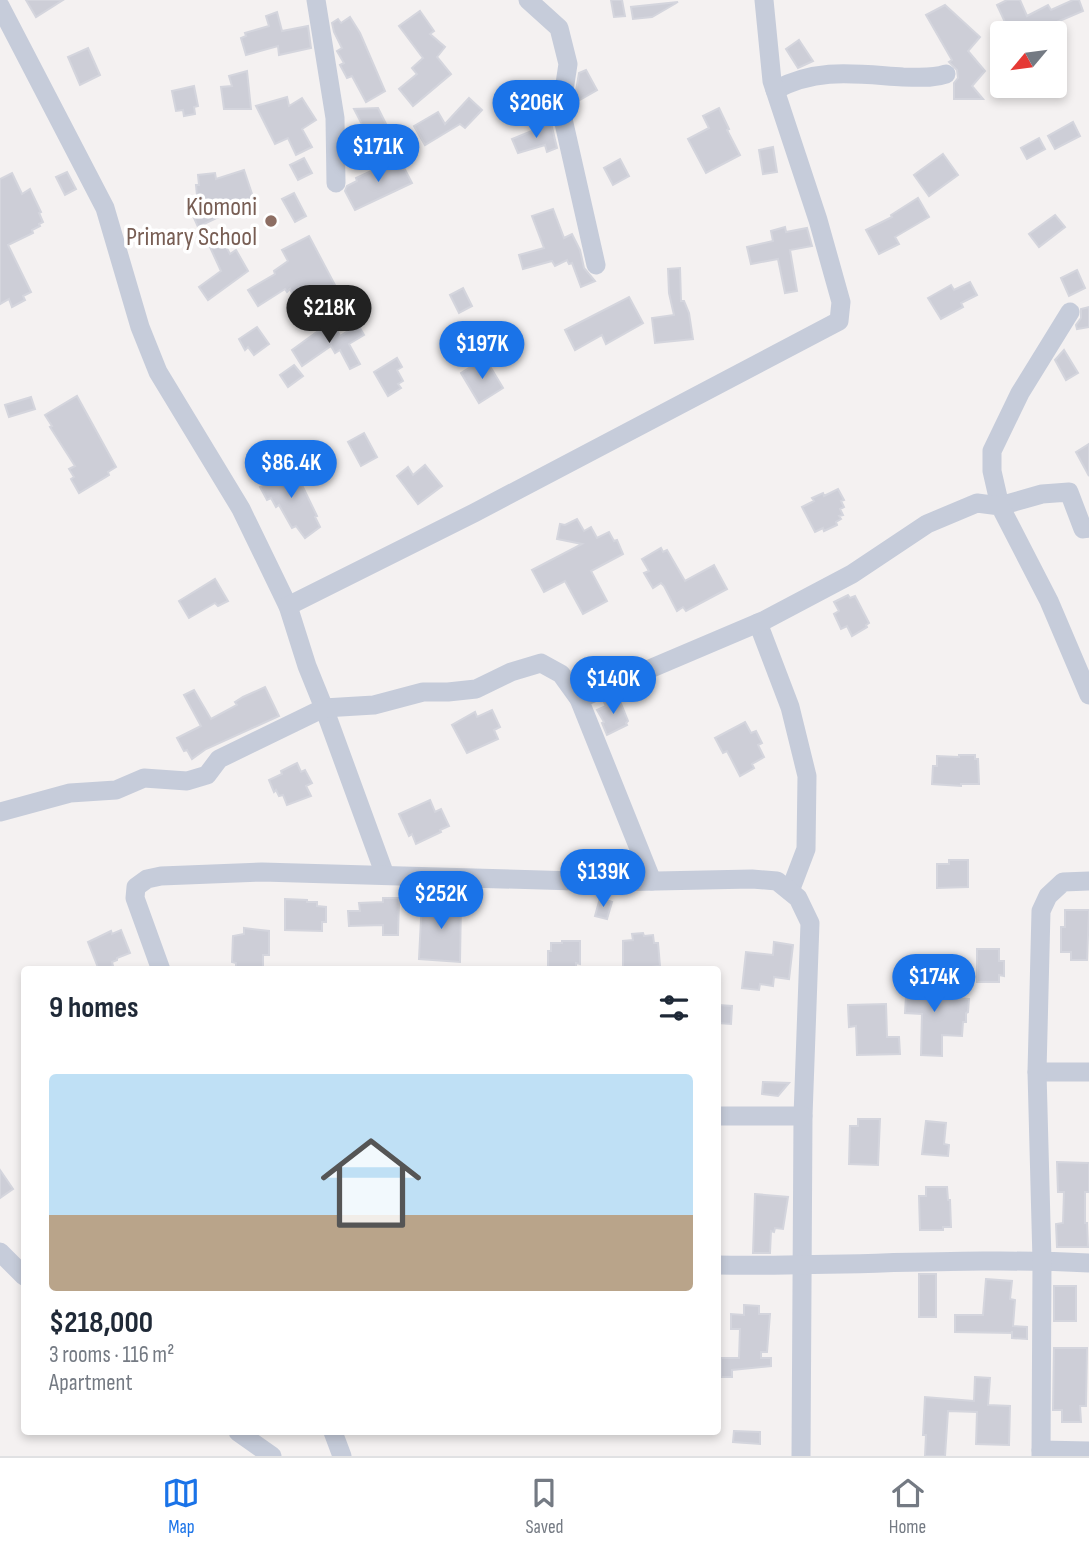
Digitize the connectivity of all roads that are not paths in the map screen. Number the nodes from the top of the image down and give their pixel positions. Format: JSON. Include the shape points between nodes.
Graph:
{"nodes":[{"id":1,"x":316,"y":0,"type":"edge"},
{"id":2,"x":528,"y":0,"type":"edge"},
{"id":3,"x":764,"y":0,"type":"edge"},
{"id":4,"x":0,"y":6,"type":"edge"},
{"id":5,"x":946,"y":74,"type":"dead end"},
{"id":6,"x":775,"y":90,"type":"junction"},
{"id":7,"x":336,"y":183,"type":"dead end"},
{"id":8,"x":596,"y":265,"type":"dead end"},
{"id":9,"x":1070,"y":312,"type":"dead end"},
{"id":10,"x":1000,"y":506,"type":"junction"},
{"id":11,"x":1089,"y":528,"type":"edge"},
{"id":12,"x":288,"y":606,"type":"junction"},
{"id":13,"x":758,"y":623,"type":"junction"},
{"id":14,"x":1089,"y":695,"type":"edge"},
{"id":15,"x":579,"y":699,"type":"junction"},
{"id":16,"x":324,"y":708,"type":"junction"},
{"id":17,"x":0,"y":812,"type":"edge"},
{"id":18,"x":384,"y":875,"type":"junction"},
{"id":19,"x":652,"y":881,"type":"junction"},
{"id":20,"x":1089,"y":881,"type":"edge"},
{"id":21,"x":790,"y":891,"type":"junction"},
{"id":22,"x":160,"y":966,"type":"edge"},
{"id":23,"x":1037,"y":1072,"type":"junction"},
{"id":24,"x":1089,"y":1072,"type":"edge"},
{"id":25,"x":721,"y":1116,"type":"edge"},
{"id":26,"x":803,"y":1116,"type":"junction"},
{"id":27,"x":0,"y":1252,"type":"edge"},
{"id":28,"x":1042,"y":1261,"type":"junction"},
{"id":29,"x":1089,"y":1263,"type":"edge"},
{"id":30,"x":721,"y":1265,"type":"edge"},
{"id":31,"x":801,"y":1267,"type":"junction"},
{"id":32,"x":21,"y":1273,"type":"edge"},
{"id":33,"x":242,"y":1435,"type":"edge"},
{"id":34,"x":334,"y":1435,"type":"edge"},
{"id":35,"x":1089,"y":1451,"type":"edge"},
{"id":36,"x":1041,"y":1453,"type":"edge"},
{"id":37,"x":272,"y":1456,"type":"edge"},
{"id":38,"x":342,"y":1456,"type":"edge"},
{"id":39,"x":801,"y":1456,"type":"edge"}],
"edges":[{"from":1,"to":7,"type":"street","via":[[335,118]]},
{"from":2,"to":8,"type":"street","via":[[559,28],[568,64],[562,110]]},
{"from":3,"to":6,"type":"street"},
{"from":4,"to":12,"type":"street","via":[[105,208],[140,327],[159,372],[241,509]]},
{"from":5,"to":6,"type":"street","via":[[936,78],[836,72],[793,80]]},
{"from":6,"to":12,"type":"street","via":[[841,302],[839,320]]},
{"from":9,"to":10,"type":"street","via":[[1020,393],[992,451]]},
{"from":10,"to":11,"type":"street","via":[[1069,492],[1083,528]]},
{"from":10,"to":13,"type":"street","via":[[977,503],[927,524],[852,574]]},
{"from":10,"to":14,"type":"street","via":[[1049,601]]},
{"from":12,"to":16,"type":"street"},
{"from":13,"to":15,"type":"street"},
{"from":13,"to":21,"type":"street","via":[[790,706],[807,776],[806,849]]},
{"from":15,"to":16,"type":"street","via":[[561,674],[541,663],[476,689],[423,691],[374,705]]},
{"from":15,"to":19,"type":"street"},
{"from":16,"to":17,"type":"street","via":[[219,759],[207,775],[187,781],[144,778],[116,790],[70,793]]},
{"from":16,"to":18,"type":"street"},
{"from":18,"to":19,"type":"street"},
{"from":18,"to":22,"type":"street","via":[[262,872],[147,879],[136,887],[135,898]]},
{"from":19,"to":21,"type":"street","via":[[752,879],[777,881]]},
{"from":20,"to":23,"type":"street","via":[[1063,882],[1041,911]]},
{"from":21,"to":26,"type":"street","via":[[810,923]]},
{"from":23,"to":24,"type":"street"},
{"from":23,"to":28,"type":"street"},
{"from":25,"to":26,"type":"street"},
{"from":26,"to":31,"type":"street"},
{"from":27,"to":32,"type":"street"},
{"from":28,"to":29,"type":"street"},
{"from":28,"to":31,"type":"street"},
{"from":28,"to":36,"type":"street"},
{"from":30,"to":31,"type":"street"},
{"from":31,"to":39,"type":"street"},
{"from":33,"to":37,"type":"street"},
{"from":34,"to":38,"type":"street"},
{"from":35,"to":36,"type":"street"}]}
